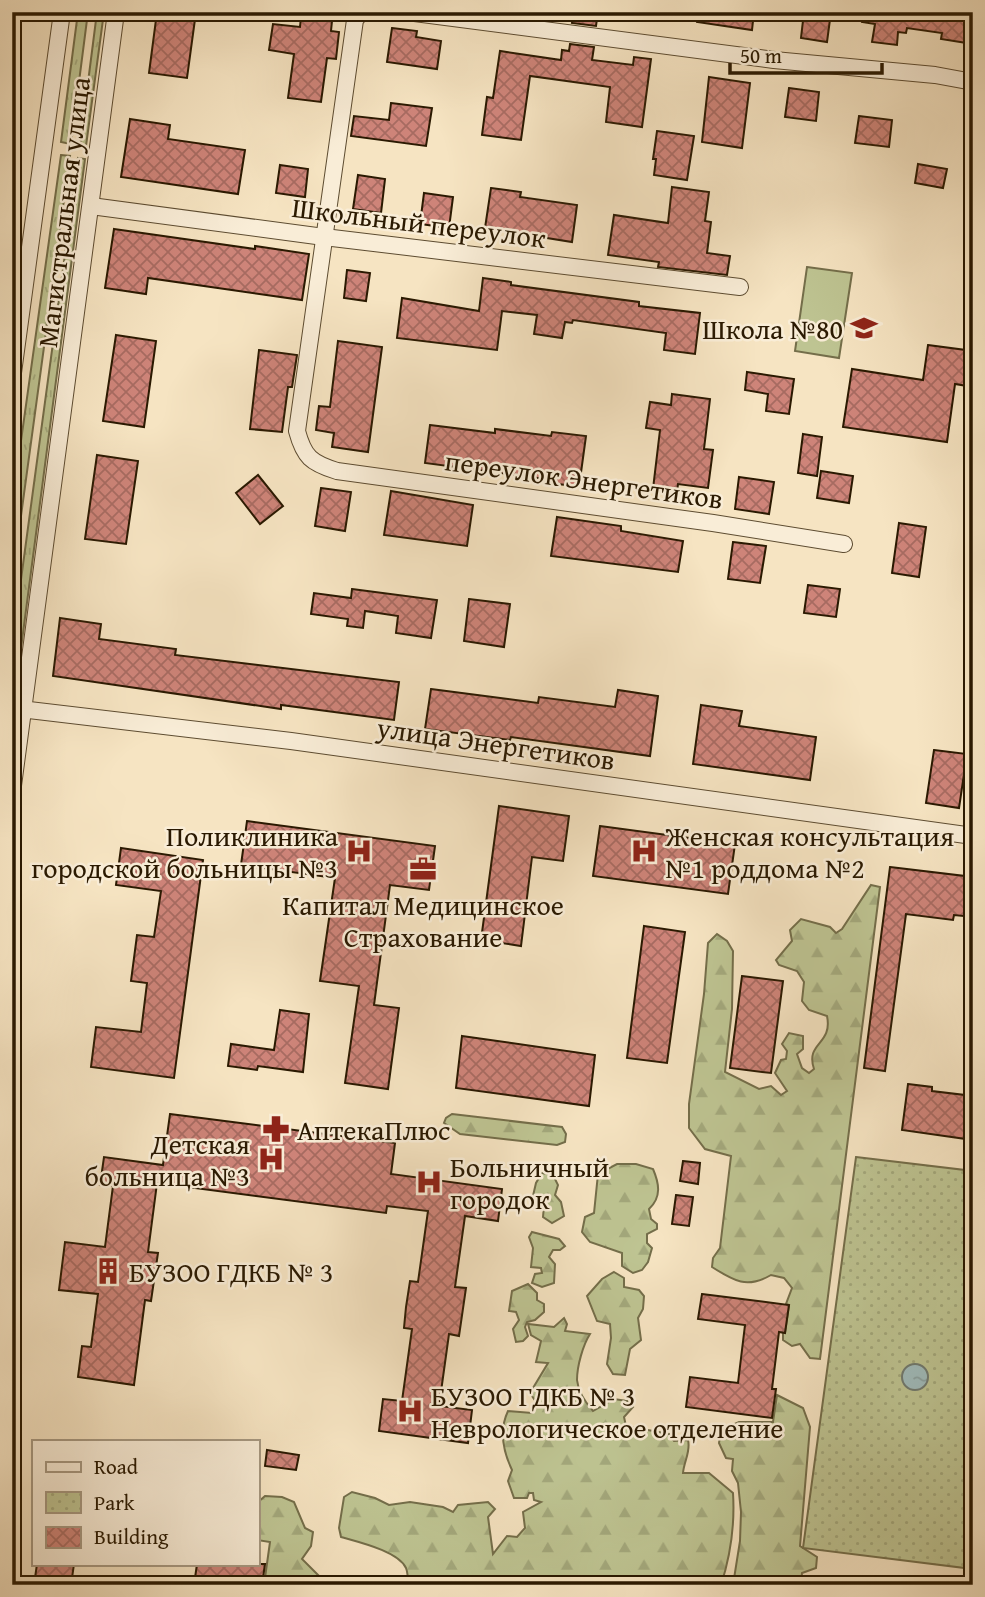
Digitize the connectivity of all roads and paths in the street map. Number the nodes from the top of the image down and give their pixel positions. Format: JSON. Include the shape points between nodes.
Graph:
{"nodes":[{"id":1,"x":62,"y":12,"type":"edge"},
{"id":2,"x":116,"y":12,"type":"edge"},
{"id":3,"x":361,"y":12,"type":"edge"},
{"id":4,"x":407,"y":12,"type":"edge"},
{"id":5,"x":973,"y":82,"type":"edge"},
{"id":6,"x":91,"y":206,"type":"junction"},
{"id":7,"x":324,"y":237,"type":"junction"},
{"id":8,"x":740,"y":287,"type":"dead end"},
{"id":9,"x":12,"y":380,"type":"edge"},
{"id":10,"x":844,"y":544,"type":"dead end"},
{"id":11,"x":18,"y":708,"type":"edge"},
{"id":12,"x":12,"y":793,"type":"edge"},
{"id":13,"x":973,"y":836,"type":"edge"}],
"edges":[{"from":1,"to":9,"type":"street","name":"Магистральная улица"},
{"from":2,"to":6,"type":"street","name":"Магистральная улица"},
{"from":3,"to":7,"type":"street","via":[[355,20]]},
{"from":4,"to":5,"type":"street"},
{"from":6,"to":7,"type":"street","name":"Школьный переулок"},
{"from":6,"to":11,"type":"street","name":"Магистральная улица"},
{"from":7,"to":8,"type":"street","name":"Школьный переулок"},
{"from":7,"to":10,"type":"street","name":"переулок Энергетиков","via":[[297,431],[303,451],[317,465]]},
{"from":11,"to":12,"type":"street","name":"Магистральная улица"},
{"from":11,"to":13,"type":"street","name":"улица Энергетиков","via":[[291,741]]}]}
